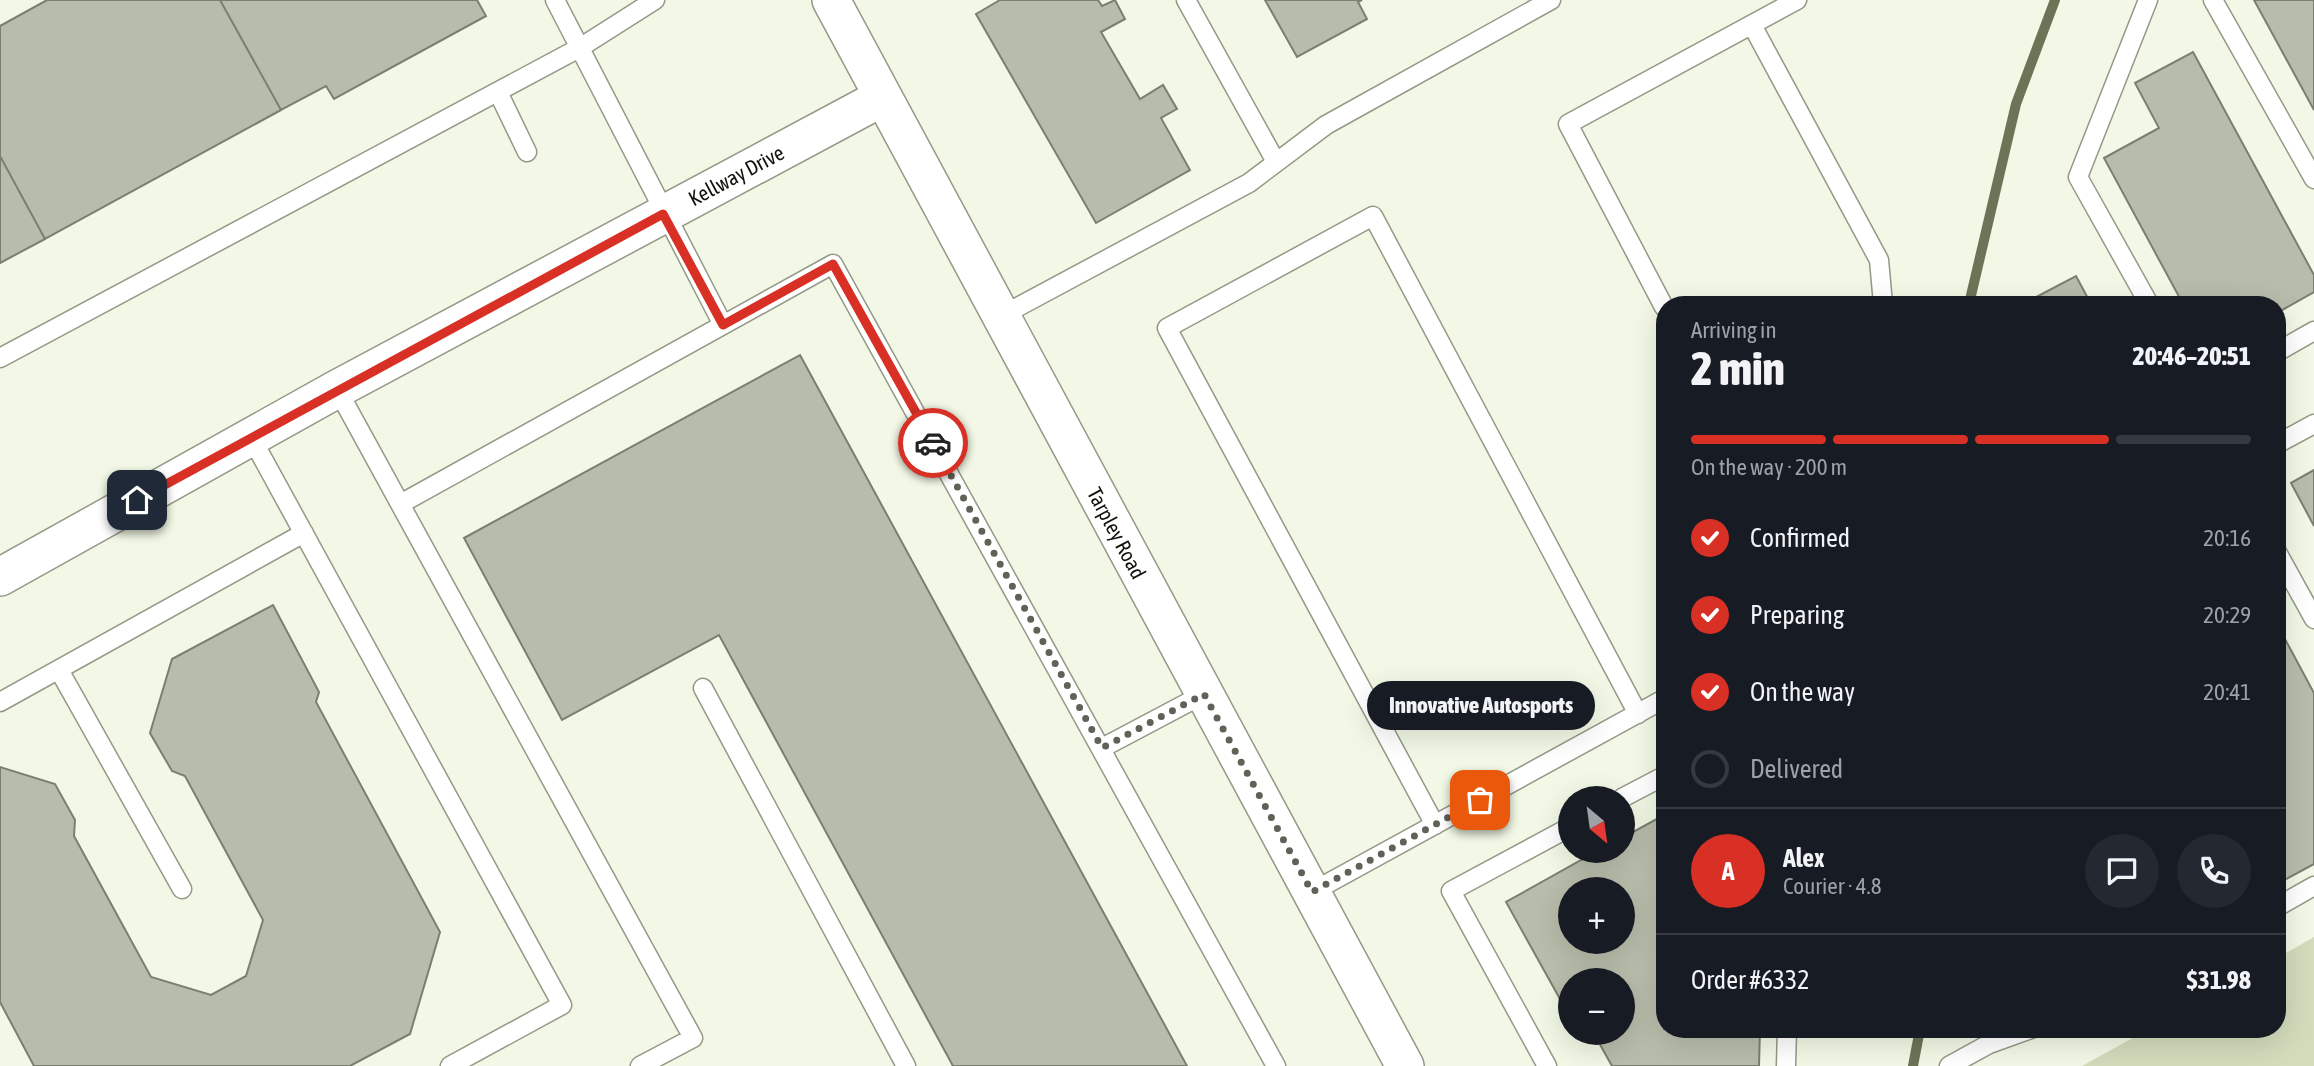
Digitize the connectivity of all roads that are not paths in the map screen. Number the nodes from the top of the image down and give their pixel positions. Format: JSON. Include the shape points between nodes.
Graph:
{"nodes":[{"id":1,"x":555,"y":0,"type":"edge"},
{"id":2,"x":655,"y":0,"type":"edge"},
{"id":3,"x":831,"y":0,"type":"edge"},
{"id":4,"x":1186,"y":0,"type":"edge"},
{"id":5,"x":1551,"y":0,"type":"edge"},
{"id":6,"x":1797,"y":0,"type":"edge"},
{"id":7,"x":2148,"y":0,"type":"edge"},
{"id":8,"x":2213,"y":0,"type":"edge"},
{"id":9,"x":1752,"y":25,"type":"junction"},
{"id":10,"x":581,"y":47,"type":"junction"},
{"id":11,"x":498,"y":92,"type":"junction"},
{"id":12,"x":883,"y":97,"type":"junction"},
{"id":13,"x":527,"y":152,"type":"dead end"},
{"id":14,"x":1276,"y":162,"type":"junction"},
{"id":15,"x":2314,"y":179,"type":"edge"},
{"id":16,"x":663,"y":214,"type":"junction"},
{"id":17,"x":1658,"y":296,"type":"edge"},
{"id":18,"x":1882,"y":296,"type":"edge"},
{"id":19,"x":2145,"y":296,"type":"edge"},
{"id":20,"x":1001,"y":316,"type":"junction"},
{"id":21,"x":723,"y":325,"type":"junction"},
{"id":22,"x":2314,"y":331,"type":"edge"},
{"id":23,"x":2286,"y":347,"type":"edge"},
{"id":24,"x":0,"y":358,"type":"edge"},
{"id":25,"x":337,"y":389,"type":"junction"},
{"id":26,"x":2314,"y":424,"type":"edge"},
{"id":27,"x":251,"y":437,"type":"junction"},
{"id":28,"x":2286,"y":439,"type":"edge"},
{"id":29,"x":402,"y":503,"type":"junction"},
{"id":30,"x":304,"y":533,"type":"junction"},
{"id":31,"x":2286,"y":569,"type":"edge"},
{"id":32,"x":0,"y":576,"type":"edge"},
{"id":33,"x":2314,"y":620,"type":"edge"},
{"id":34,"x":59,"y":670,"type":"junction"},
{"id":35,"x":704,"y":688,"type":"dead end"},
{"id":36,"x":1204,"y":694,"type":"junction"},
{"id":37,"x":0,"y":702,"type":"edge"},
{"id":38,"x":1656,"y":704,"type":"edge"},
{"id":39,"x":1638,"y":714,"type":"junction"},
{"id":40,"x":1102,"y":748,"type":"junction"},
{"id":41,"x":1656,"y":780,"type":"edge"},
{"id":42,"x":1635,"y":791,"type":"edge"},
{"id":43,"x":1435,"y":825,"type":"junction"},
{"id":44,"x":1558,"y":833,"type":"edge"},
{"id":45,"x":2314,"y":886,"type":"edge"},
{"id":46,"x":182,"y":889,"type":"dead end"},
{"id":47,"x":1312,"y":892,"type":"junction"},
{"id":48,"x":2286,"y":902,"type":"edge"},
{"id":49,"x":1787,"y":1038,"type":"edge"},
{"id":50,"x":2006,"y":1038,"type":"edge"},
{"id":51,"x":450,"y":1066,"type":"edge"},
{"id":52,"x":640,"y":1066,"type":"edge"},
{"id":53,"x":906,"y":1066,"type":"edge"},
{"id":54,"x":1276,"y":1066,"type":"edge"},
{"id":55,"x":1405,"y":1066,"type":"edge"},
{"id":56,"x":1547,"y":1066,"type":"edge"},
{"id":57,"x":1786,"y":1066,"type":"edge"},
{"id":58,"x":1949,"y":1066,"type":"edge"}],
"edges":[{"from":1,"to":10,"type":"lane"},
{"from":2,"to":10,"type":"lane"},
{"from":3,"to":12,"type":"street","name":"Tarpley Road"},
{"from":4,"to":14,"type":"lane"},
{"from":5,"to":14,"type":"lane","via":[[1326,125]]},
{"from":6,"to":9,"type":"lane"},
{"from":7,"to":19,"type":"lane","via":[[2078,177]]},
{"from":8,"to":15,"type":"lane"},
{"from":9,"to":17,"type":"lane","via":[[1568,124]]},
{"from":9,"to":18,"type":"lane","via":[[1879,260]]},
{"from":10,"to":11,"type":"lane"},
{"from":10,"to":16,"type":"lane"},
{"from":11,"to":13,"type":"lane"},
{"from":11,"to":24,"type":"lane"},
{"from":12,"to":16,"type":"street","name":"Kellway Drive"},
{"from":12,"to":20,"type":"street","name":"Tarpley Road"},
{"from":14,"to":20,"type":"lane","via":[[1249,183]]},
{"from":16,"to":21,"type":"lane"},
{"from":16,"to":25,"type":"street","name":"Kellway Drive"},
{"from":20,"to":36,"type":"street","name":"Tarpley Road"},
{"from":21,"to":29,"type":"lane"},
{"from":21,"to":40,"type":"lane","via":[[833,264]]},
{"from":22,"to":23,"type":"lane"},
{"from":25,"to":27,"type":"street","name":"Kellway Drive"},
{"from":25,"to":29,"type":"lane"},
{"from":26,"to":28,"type":"lane"},
{"from":27,"to":30,"type":"lane"},
{"from":27,"to":32,"type":"street","name":"Kellway Drive"},
{"from":29,"to":52,"type":"lane","via":[[693,1038]]},
{"from":30,"to":34,"type":"lane"},
{"from":30,"to":51,"type":"lane","via":[[562,1005]]},
{"from":31,"to":33,"type":"lane"},
{"from":34,"to":37,"type":"lane"},
{"from":34,"to":46,"type":"lane"},
{"from":35,"to":53,"type":"lane"},
{"from":36,"to":40,"type":"lane"},
{"from":36,"to":47,"type":"street","name":"Tarpley Road"},
{"from":38,"to":39,"type":"lane"},
{"from":39,"to":43,"type":"lane"},
{"from":39,"to":43,"type":"lane","via":[[1373,216],[1167,328]]},
{"from":40,"to":54,"type":"lane"},
{"from":41,"to":42,"type":"lane"},
{"from":43,"to":47,"type":"lane"},
{"from":44,"to":56,"type":"lane","via":[[1451,891]]},
{"from":45,"to":48,"type":"lane"},
{"from":47,"to":55,"type":"street","name":"Tarpley Road"},
{"from":49,"to":57,"type":"lane"},
{"from":50,"to":58,"type":"lane"}]}
